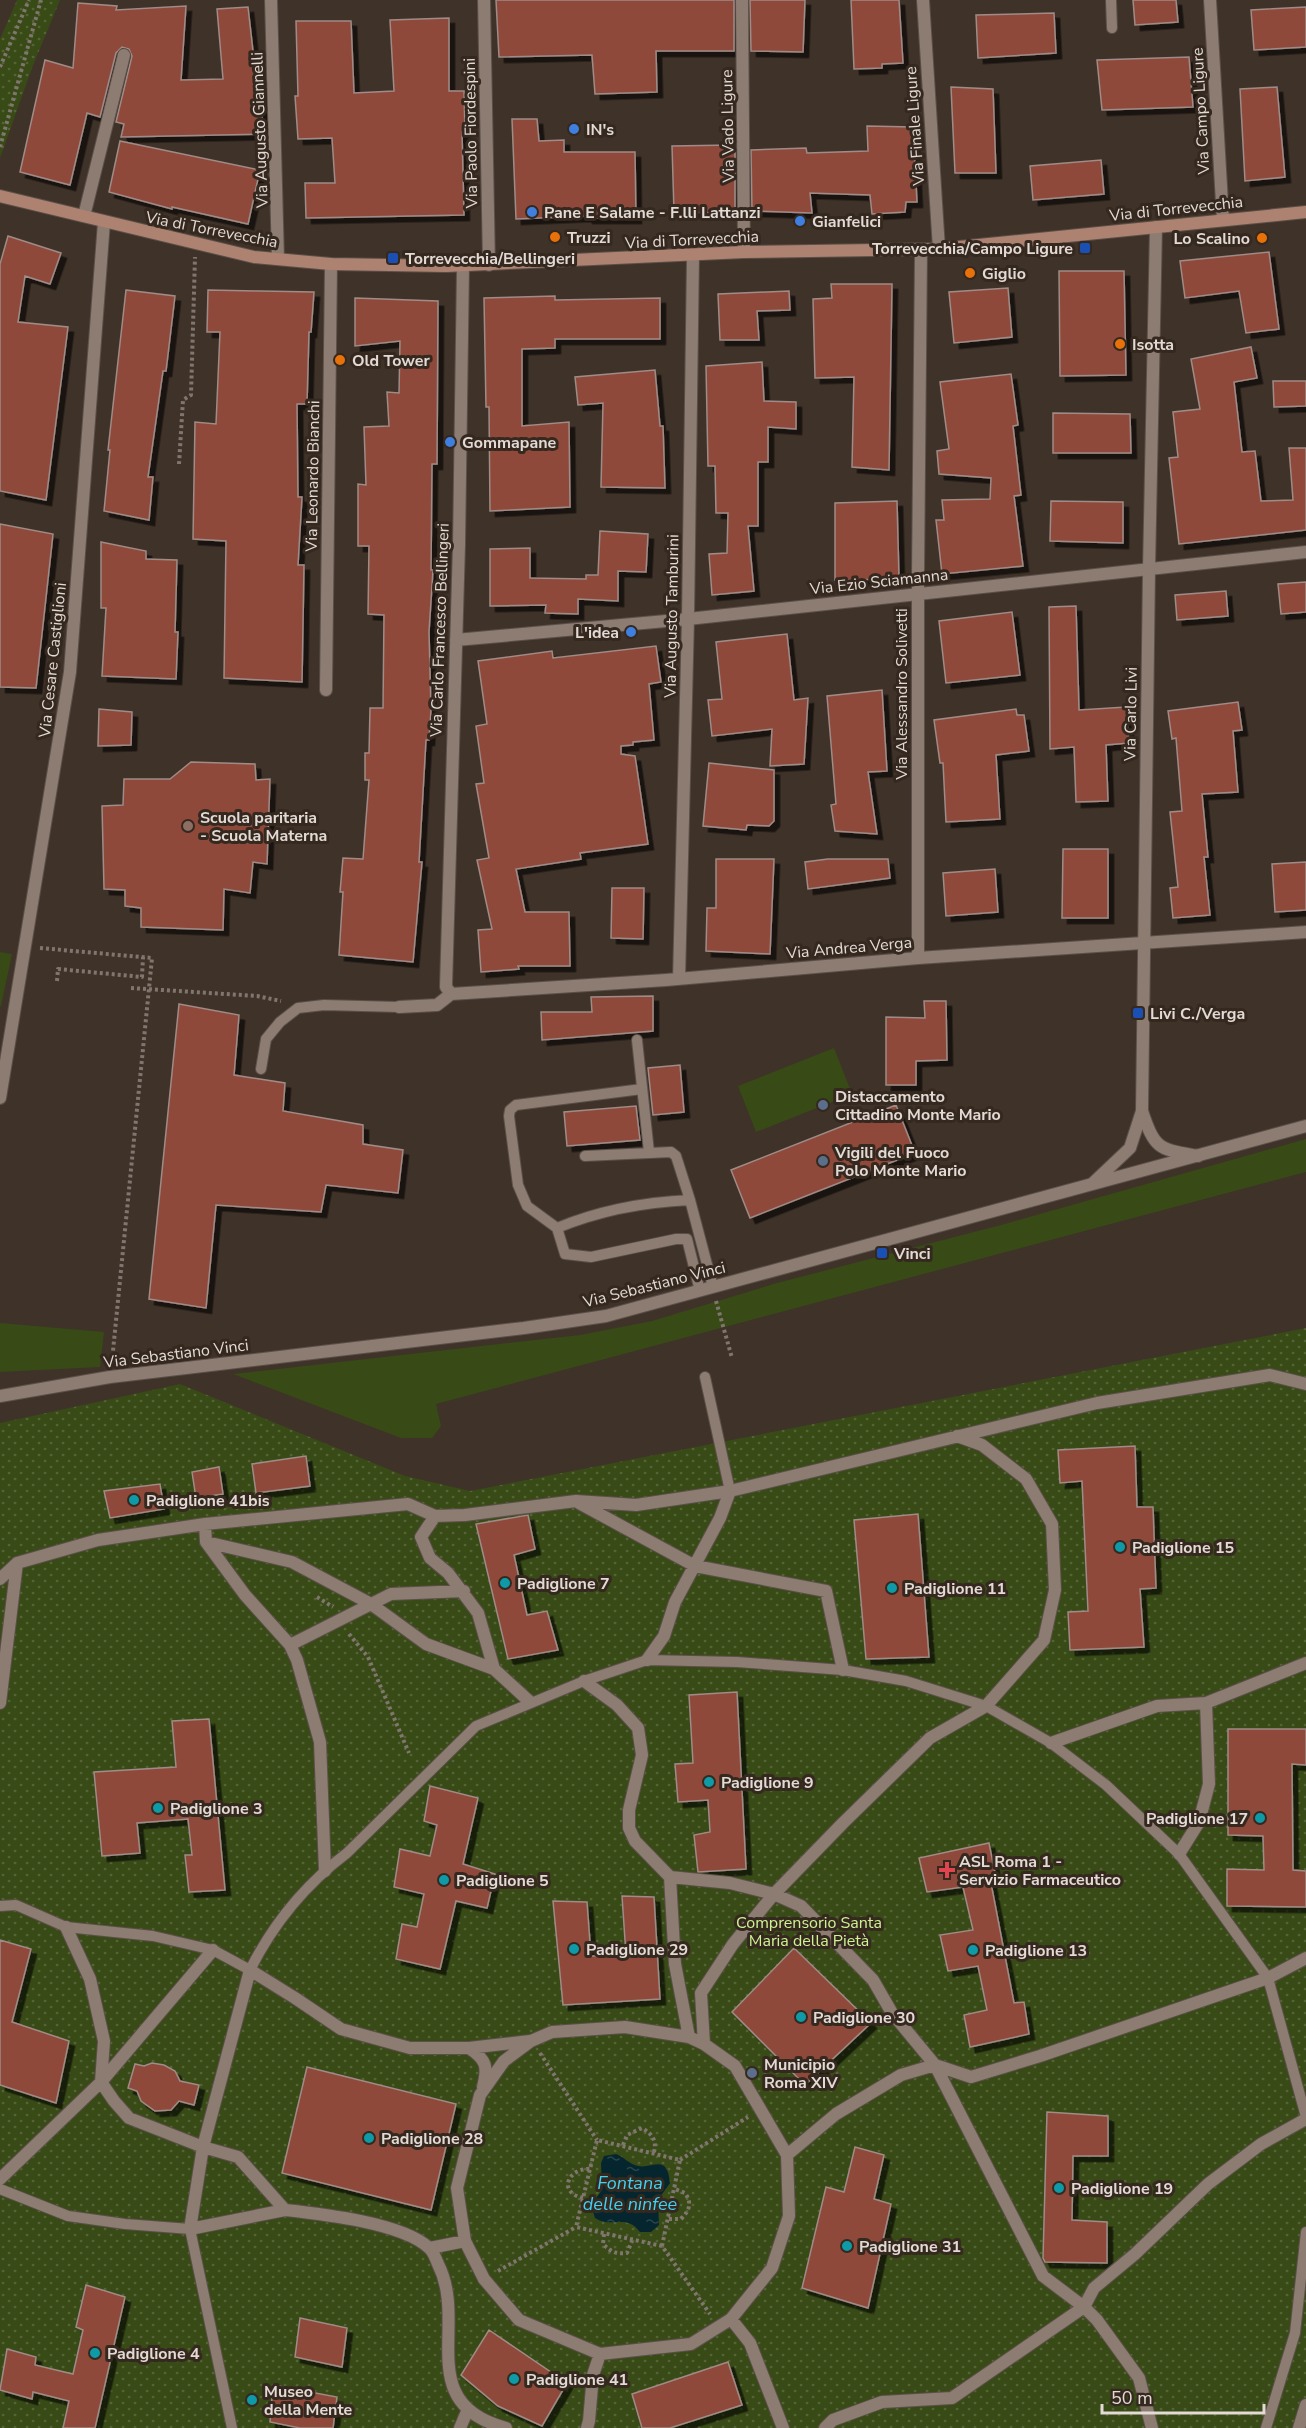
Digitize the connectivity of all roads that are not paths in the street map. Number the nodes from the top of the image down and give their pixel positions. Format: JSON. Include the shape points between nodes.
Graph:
{"nodes":[{"id":1,"x":271,"y":0,"type":"edge"},
{"id":2,"x":484,"y":0,"type":"edge"},
{"id":3,"x":742,"y":0,"type":"edge"},
{"id":4,"x":923,"y":0,"type":"edge"},
{"id":5,"x":1111,"y":0,"type":"edge"},
{"id":6,"x":1210,"y":0,"type":"edge"},
{"id":7,"x":1112,"y":28,"type":"dead end"},
{"id":8,"x":124,"y":56,"type":"dead end"},
{"id":9,"x":0,"y":196,"type":"edge"},
{"id":10,"x":1306,"y":212,"type":"edge"},
{"id":11,"x":84,"y":216,"type":"junction"},
{"id":12,"x":1223,"y":220,"type":"junction"},
{"id":13,"x":104,"y":222,"type":"junction"},
{"id":14,"x":1156,"y":227,"type":"junction"},
{"id":15,"x":939,"y":249,"type":"junction"},
{"id":16,"x":921,"y":250,"type":"junction"},
{"id":17,"x":744,"y":252,"type":"junction"},
{"id":18,"x":693,"y":255,"type":"junction"},
{"id":19,"x":278,"y":259,"type":"junction"},
{"id":20,"x":331,"y":264,"type":"junction"},
{"id":21,"x":489,"y":265,"type":"junction"},
{"id":22,"x":463,"y":266,"type":"junction"},
{"id":23,"x":1306,"y":552,"type":"edge"},
{"id":24,"x":1149,"y":569,"type":"junction"},
{"id":25,"x":918,"y":593,"type":"junction"},
{"id":26,"x":688,"y":619,"type":"junction"},
{"id":27,"x":456,"y":640,"type":"junction"},
{"id":28,"x":326,"y":690,"type":"dead end"},
{"id":29,"x":1306,"y":932,"type":"edge"},
{"id":30,"x":1143,"y":944,"type":"junction"},
{"id":31,"x":918,"y":958,"type":"junction"},
{"id":32,"x":679,"y":979,"type":"junction"},
{"id":33,"x":451,"y":994,"type":"junction"},
{"id":34,"x":399,"y":1007,"type":"joint"},
{"id":35,"x":637,"y":1040,"type":"dead end"},
{"id":36,"x":5,"y":1047,"type":"edge"},
{"id":37,"x":261,"y":1069,"type":"dead end"},
{"id":38,"x":642,"y":1089,"type":"junction"},
{"id":39,"x":0,"y":1098,"type":"edge"},
{"id":40,"x":1142,"y":1111,"type":"junction"},
{"id":41,"x":1306,"y":1126,"type":"edge"},
{"id":42,"x":649,"y":1152,"type":"junction"},
{"id":43,"x":585,"y":1156,"type":"dead end"},
{"id":44,"x":1198,"y":1156,"type":"junction"},
{"id":45,"x":1093,"y":1184,"type":"junction"},
{"id":46,"x":690,"y":1200,"type":"junction"},
{"id":47,"x":557,"y":1228,"type":"junction"},
{"id":48,"x":707,"y":1289,"type":"junction"},
{"id":49,"x":705,"y":1377,"type":"dead end"},
{"id":50,"x":1306,"y":1384,"type":"edge"},
{"id":51,"x":0,"y":1396,"type":"edge"},
{"id":52,"x":955,"y":1436,"type":"junction"},
{"id":53,"x":730,"y":1491,"type":"junction"},
{"id":54,"x":576,"y":1501,"type":"junction"},
{"id":55,"x":435,"y":1516,"type":"junction"},
{"id":56,"x":205,"y":1524,"type":"junction"},
{"id":57,"x":206,"y":1542,"type":"junction"},
{"id":58,"x":17,"y":1563,"type":"junction"},
{"id":59,"x":695,"y":1566,"type":"junction"},
{"id":60,"x":0,"y":1579,"type":"edge"},
{"id":61,"x":464,"y":1591,"type":"junction"},
{"id":62,"x":371,"y":1604,"type":"junction"},
{"id":63,"x":290,"y":1645,"type":"junction"},
{"id":64,"x":647,"y":1660,"type":"junction"},
{"id":65,"x":1306,"y":1663,"type":"edge"},
{"id":66,"x":494,"y":1669,"type":"junction"},
{"id":67,"x":843,"y":1670,"type":"junction"},
{"id":68,"x":584,"y":1681,"type":"junction"},
{"id":69,"x":530,"y":1702,"type":"junction"},
{"id":70,"x":0,"y":1703,"type":"edge"},
{"id":71,"x":1206,"y":1703,"type":"junction"},
{"id":72,"x":986,"y":1706,"type":"junction"},
{"id":73,"x":1051,"y":1743,"type":"junction"},
{"id":74,"x":1179,"y":1854,"type":"junction"},
{"id":75,"x":325,"y":1871,"type":"junction"},
{"id":76,"x":670,"y":1877,"type":"junction"},
{"id":77,"x":774,"y":1894,"type":"junction"},
{"id":78,"x":0,"y":1906,"type":"edge"},
{"id":79,"x":66,"y":1927,"type":"junction"},
{"id":80,"x":213,"y":1950,"type":"junction"},
{"id":81,"x":1306,"y":1958,"type":"edge"},
{"id":82,"x":250,"y":1970,"type":"junction"},
{"id":83,"x":1268,"y":1978,"type":"junction"},
{"id":84,"x":688,"y":2037,"type":"junction"},
{"id":85,"x":531,"y":2041,"type":"junction"},
{"id":86,"x":704,"y":2044,"type":"junction"},
{"id":87,"x":469,"y":2048,"type":"junction"},
{"id":88,"x":935,"y":2065,"type":"junction"},
{"id":89,"x":101,"y":2082,"type":"junction"},
{"id":90,"x":480,"y":2095,"type":"junction"},
{"id":91,"x":1306,"y":2118,"type":"edge"},
{"id":92,"x":203,"y":2147,"type":"junction"},
{"id":93,"x":787,"y":2155,"type":"junction"},
{"id":94,"x":0,"y":2180,"type":"edge"},
{"id":95,"x":0,"y":2189,"type":"edge"},
{"id":96,"x":285,"y":2210,"type":"junction"},
{"id":97,"x":190,"y":2229,"type":"junction"},
{"id":98,"x":1306,"y":2232,"type":"edge"},
{"id":99,"x":465,"y":2241,"type":"junction"},
{"id":100,"x":430,"y":2248,"type":"junction"},
{"id":101,"x":1084,"y":2307,"type":"junction"},
{"id":102,"x":731,"y":2319,"type":"junction"},
{"id":103,"x":600,"y":2354,"type":"junction"},
{"id":104,"x":1306,"y":2405,"type":"edge"},
{"id":105,"x":468,"y":2409,"type":"junction"},
{"id":106,"x":232,"y":2428,"type":"edge"},
{"id":107,"x":460,"y":2428,"type":"edge"},
{"id":108,"x":506,"y":2428,"type":"edge"},
{"id":109,"x":587,"y":2428,"type":"edge"},
{"id":110,"x":783,"y":2428,"type":"edge"},
{"id":111,"x":825,"y":2428,"type":"edge"},
{"id":112,"x":1152,"y":2428,"type":"edge"},
{"id":113,"x":1266,"y":2428,"type":"edge"},
{"id":114,"x":1299,"y":2428,"type":"edge"}],
"edges":[{"from":1,"to":19,"type":"street","name":"Via Augusto Giannelli"},
{"from":2,"to":21,"type":"street","name":"Via Paolo Fiordespini"},
{"from":3,"to":17,"type":"street","name":"Via Vado Ligure"},
{"from":4,"to":15,"type":"street","name":"Via Finale Ligure"},
{"from":5,"to":7,"type":"lane"},
{"from":6,"to":12,"type":"street","name":"Via Campo Ligure"},
{"from":8,"to":11,"type":"street"},
{"from":9,"to":11,"type":"main road","name":"Via di Torrevecchia"},
{"from":10,"to":12,"type":"main road","name":"Via di Torrevecchia"},
{"from":11,"to":13,"type":"main road","name":"Via di Torrevecchia"},
{"from":12,"to":14,"type":"main road","name":"Via di Torrevecchia"},
{"from":13,"to":19,"type":"main road","name":"Via di Torrevecchia","via":[[235,253]]},
{"from":13,"to":36,"type":"street","name":"Via Cesare Castiglioni","via":[[70,672]]},
{"from":14,"to":15,"type":"main road","name":"Via di Torrevecchia"},
{"from":14,"to":24,"type":"street","name":"Via Carlo Livi"},
{"from":15,"to":16,"type":"main road","name":"Via di Torrevecchia"},
{"from":16,"to":17,"type":"main road","name":"Via di Torrevecchia"},
{"from":16,"to":25,"type":"street","name":"Via Alessandro Solivetti"},
{"from":17,"to":18,"type":"main road","name":"Via di Torrevecchia"},
{"from":18,"to":21,"type":"main road","name":"Via di Torrevecchia"},
{"from":18,"to":26,"type":"street","name":"Via Augusto Tamburini"},
{"from":19,"to":20,"type":"main road","name":"Via di Torrevecchia"},
{"from":20,"to":22,"type":"main road","name":"Via di Torrevecchia"},
{"from":20,"to":28,"type":"street","name":"Via Leonardo Bianchi"},
{"from":21,"to":22,"type":"main road","name":"Via di Torrevecchia"},
{"from":22,"to":27,"type":"street","name":"Via Carlo Francesco Bellingeri"},
{"from":23,"to":24,"type":"street","name":"Via Ezio Sciamanna"},
{"from":24,"to":25,"type":"street","name":"Via Ezio Sciamanna"},
{"from":24,"to":30,"type":"street","name":"Via Carlo Livi"},
{"from":25,"to":26,"type":"street","name":"Via Ezio Sciamanna"},
{"from":25,"to":31,"type":"street","name":"Via Alessandro Solivetti"},
{"from":26,"to":27,"type":"street","name":"Via Ezio Sciamanna"},
{"from":26,"to":32,"type":"street","name":"Via Augusto Tamburini"},
{"from":27,"to":33,"type":"street","name":"Via Carlo Francesco Bellingeri","via":[[446,987]]},
{"from":29,"to":30,"type":"street","name":"Via Andrea Verga"},
{"from":30,"to":31,"type":"street","name":"Via Andrea Verga"},
{"from":30,"to":40,"type":"street","name":"Via Carlo Livi"},
{"from":31,"to":32,"type":"street","name":"Via Andrea Verga"},
{"from":32,"to":33,"type":"street","name":"Via Andrea Verga"},
{"from":33,"to":34,"type":"street","name":"Via Andrea Verga","via":[[437,1005]]},
{"from":34,"to":37,"type":"lane","via":[[298,1008],[266,1040]]},
{"from":35,"to":38,"type":"lane"},
{"from":36,"to":39,"type":"street","name":"Via Cesare Castiglioni"},
{"from":38,"to":42,"type":"lane"},
{"from":38,"to":47,"type":"lane","via":[[516,1105],[510,1110],[518,1185],[527,1206]]},
{"from":40,"to":44,"type":"street","name":"Via Sebastiano Vinci","via":[[1150,1134],[1164,1150]]},
{"from":40,"to":45,"type":"street","name":"Via Carlo Livi","via":[[1130,1148]]},
{"from":41,"to":44,"type":"street","name":"Via Sebastiano Vinci"},
{"from":42,"to":43,"type":"lane"},
{"from":42,"to":46,"type":"lane","via":[[671,1152],[676,1156]]},
{"from":44,"to":45,"type":"street","name":"Via Sebastiano Vinci"},
{"from":45,"to":48,"type":"street","name":"Via Sebastiano Vinci"},
{"from":46,"to":47,"type":"lane","via":[[591,1216]]},
{"from":46,"to":48,"type":"lane"},
{"from":47,"to":48,"type":"lane","via":[[565,1254],[591,1257],[687,1239]]},
{"from":48,"to":51,"type":"street","name":"Via Sebastiano Vinci","via":[[606,1316],[110,1377]]},
{"from":49,"to":53,"type":"lane"},
{"from":50,"to":52,"type":"street","via":[[1270,1375],[1097,1403]]},
{"from":52,"to":53,"type":"street"},
{"from":52,"to":72,"type":"street","via":[[982,1445],[1026,1479],[1052,1524],[1055,1590],[1044,1640]]},
{"from":53,"to":54,"type":"street","via":[[636,1505]]},
{"from":53,"to":59,"type":"street"},
{"from":54,"to":55,"type":"street"},
{"from":54,"to":59,"type":"street"},
{"from":55,"to":56,"type":"street","via":[[408,1504]]},
{"from":55,"to":61,"type":"street","via":[[422,1537],[430,1558]]},
{"from":56,"to":57,"type":"street"},
{"from":56,"to":58,"type":"street","via":[[98,1540]]},
{"from":57,"to":62,"type":"street","via":[[292,1562]]},
{"from":57,"to":63,"type":"street","via":[[245,1595]]},
{"from":58,"to":60,"type":"street"},
{"from":58,"to":70,"type":"street"},
{"from":59,"to":64,"type":"street","via":[[675,1602],[664,1636]]},
{"from":59,"to":67,"type":"street","via":[[826,1591]]},
{"from":61,"to":62,"type":"street","via":[[391,1594]]},
{"from":61,"to":66,"type":"street","via":[[478,1613]]},
{"from":62,"to":63,"type":"street"},
{"from":62,"to":66,"type":"street","via":[[426,1644]]},
{"from":63,"to":75,"type":"street","via":[[320,1742]]},
{"from":64,"to":67,"type":"lane"},
{"from":64,"to":68,"type":"lane"},
{"from":65,"to":71,"type":"street"},
{"from":66,"to":69,"type":"street"},
{"from":67,"to":72,"type":"lane","via":[[906,1681]]},
{"from":68,"to":69,"type":"lane"},
{"from":68,"to":76,"type":"street","via":[[638,1728],[642,1755],[628,1828],[635,1841]]},
{"from":69,"to":75,"type":"lane","via":[[476,1726]]},
{"from":71,"to":73,"type":"street","via":[[1157,1706]]},
{"from":71,"to":74,"type":"street","via":[[1209,1784],[1199,1822]]},
{"from":72,"to":73,"type":"lane"},
{"from":72,"to":77,"type":"street","via":[[930,1738]]},
{"from":73,"to":74,"type":"lane","via":[[1106,1785]]},
{"from":74,"to":83,"type":"lane"},
{"from":75,"to":82,"type":"lane","via":[[294,1902],[264,1942]]},
{"from":76,"to":77,"type":"street","via":[[730,1883]]},
{"from":76,"to":84,"type":"street","via":[[675,1964]]},
{"from":77,"to":86,"type":"street","via":[[701,1993]]},
{"from":77,"to":88,"type":"street","via":[[801,1906],[873,1980],[892,2013]]},
{"from":78,"to":79,"type":"lane","via":[[16,1905]]},
{"from":79,"to":80,"type":"lane","via":[[153,1936]]},
{"from":79,"to":89,"type":"street","via":[[90,1979],[104,2041]]},
{"from":80,"to":82,"type":"lane"},
{"from":80,"to":89,"type":"street"},
{"from":81,"to":83,"type":"street"},
{"from":82,"to":87,"type":"street","via":[[341,2029],[410,2048]]},
{"from":82,"to":92,"type":"street"},
{"from":83,"to":88,"type":"street","via":[[971,2077]]},
{"from":83,"to":91,"type":"lane"},
{"from":84,"to":85,"type":"street","via":[[626,2027],[552,2032]]},
{"from":84,"to":86,"type":"street"},
{"from":85,"to":87,"type":"street"},
{"from":85,"to":90,"type":"street","via":[[504,2061]]},
{"from":86,"to":93,"type":"street","via":[[735,2066]]},
{"from":87,"to":90,"type":"street","via":[[484,2061],[487,2071]]},
{"from":88,"to":93,"type":"street","via":[[901,2075],[845,2108]]},
{"from":88,"to":101,"type":"street","via":[[1043,2276]]},
{"from":89,"to":92,"type":"street","via":[[129,2118]]},
{"from":89,"to":94,"type":"street"},
{"from":90,"to":99,"type":"street","via":[[457,2188]]},
{"from":91,"to":101,"type":"street","via":[[1261,2144],[1208,2184],[1136,2254],[1094,2288]]},
{"from":92,"to":96,"type":"street","via":[[238,2157]]},
{"from":92,"to":97,"type":"street"},
{"from":93,"to":102,"type":"street","via":[[789,2216],[772,2268]]},
{"from":95,"to":97,"type":"lane","via":[[68,2216]]},
{"from":96,"to":97,"type":"street"},
{"from":96,"to":100,"type":"street","via":[[330,2215],[399,2231]]},
{"from":97,"to":106,"type":"lane"},
{"from":98,"to":113,"type":"lane","via":[[1295,2333]]},
{"from":99,"to":100,"type":"street"},
{"from":99,"to":103,"type":"street","via":[[484,2279],[519,2320]]},
{"from":100,"to":105,"type":"street","via":[[446,2278],[447,2364],[453,2390]]},
{"from":101,"to":111,"type":"street","via":[[952,2398],[882,2402],[833,2420]]},
{"from":101,"to":112,"type":"street","via":[[1140,2378]]},
{"from":102,"to":103,"type":"street","via":[[691,2344]]},
{"from":102,"to":110,"type":"street","via":[[750,2343]]},
{"from":103,"to":109,"type":"street","via":[[593,2375]]},
{"from":104,"to":114,"type":"street"},
{"from":105,"to":107,"type":"street"},
{"from":105,"to":108,"type":"street"}]}
